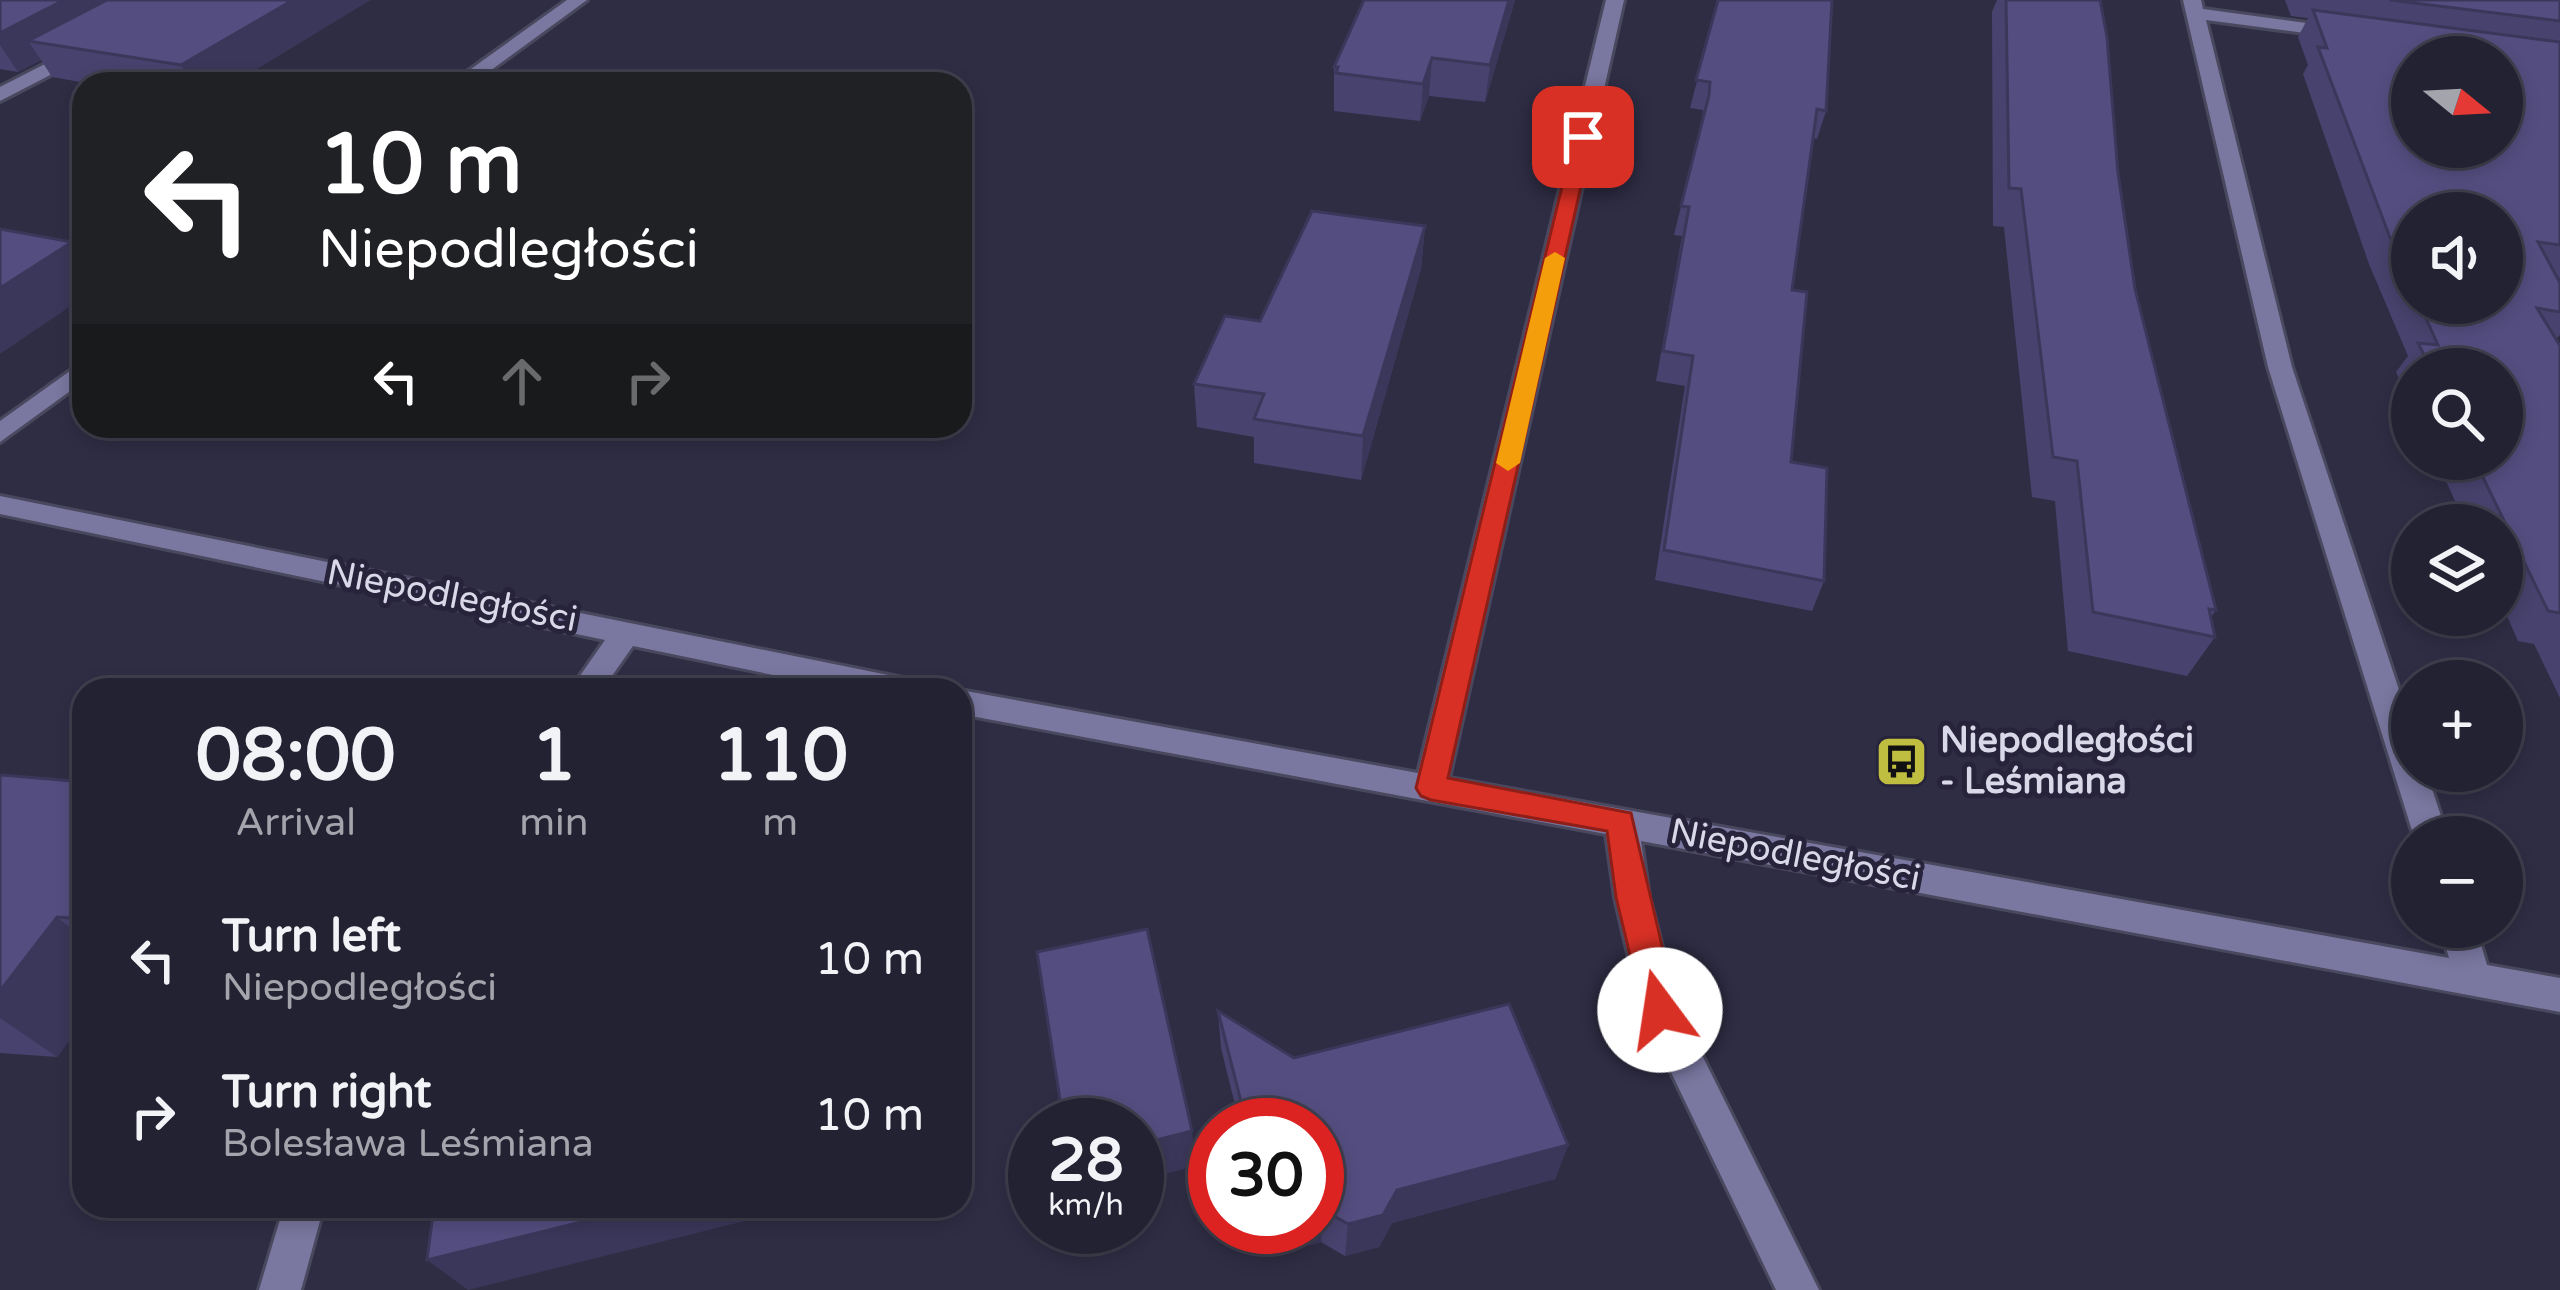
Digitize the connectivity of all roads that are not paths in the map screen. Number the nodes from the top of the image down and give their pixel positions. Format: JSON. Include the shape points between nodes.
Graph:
{"nodes":[{"id":1,"x":578,"y":0,"type":"edge"},
{"id":2,"x":1615,"y":0,"type":"edge"},
{"id":3,"x":2193,"y":7,"type":"edge"},
{"id":4,"x":2354,"y":34,"type":"edge"},
{"id":5,"x":98,"y":42,"type":"edge"},
{"id":6,"x":477,"y":72,"type":"edge"},
{"id":7,"x":0,"y":95,"type":"edge"},
{"id":8,"x":72,"y":377,"type":"edge"},
{"id":9,"x":0,"y":434,"type":"edge"},
{"id":10,"x":0,"y":505,"type":"edge"},
{"id":11,"x":627,"y":632,"type":"junction"},
{"id":12,"x":594,"y":678,"type":"edge"},
{"id":13,"x":846,"y":678,"type":"edge"},
{"id":14,"x":972,"y":704,"type":"edge"},
{"id":15,"x":1431,"y":788,"type":"junction"},
{"id":16,"x":2425,"y":816,"type":"edge"},
{"id":17,"x":1621,"y":821,"type":"junction"},
{"id":18,"x":2464,"y":948,"type":"edge"},
{"id":19,"x":2473,"y":978,"type":"junction"},
{"id":20,"x":2560,"y":995,"type":"edge"},
{"id":21,"x":301,"y":1218,"type":"edge"},
{"id":22,"x":280,"y":1290,"type":"edge"},
{"id":23,"x":1798,"y":1290,"type":"edge"}],
"edges":[{"from":1,"to":6,"type":"street"},
{"from":2,"to":15,"type":"street"},
{"from":3,"to":4,"type":"street"},
{"from":3,"to":16,"type":"street","via":[[2280,367]]},
{"from":5,"to":7,"type":"street"},
{"from":8,"to":9,"type":"street"},
{"from":10,"to":11,"type":"street","name":"Niepodległości"},
{"from":11,"to":12,"type":"street"},
{"from":11,"to":13,"type":"street","name":"Niepodległości"},
{"from":14,"to":15,"type":"street","name":"Niepodległości"},
{"from":15,"to":17,"type":"street","name":"Niepodległości"},
{"from":17,"to":19,"type":"street","name":"Niepodległości"},
{"from":17,"to":23,"type":"street","via":[[1660,1010]]},
{"from":18,"to":19,"type":"street"},
{"from":19,"to":20,"type":"street","name":"Niepodległości"},
{"from":21,"to":22,"type":"street"}]}
